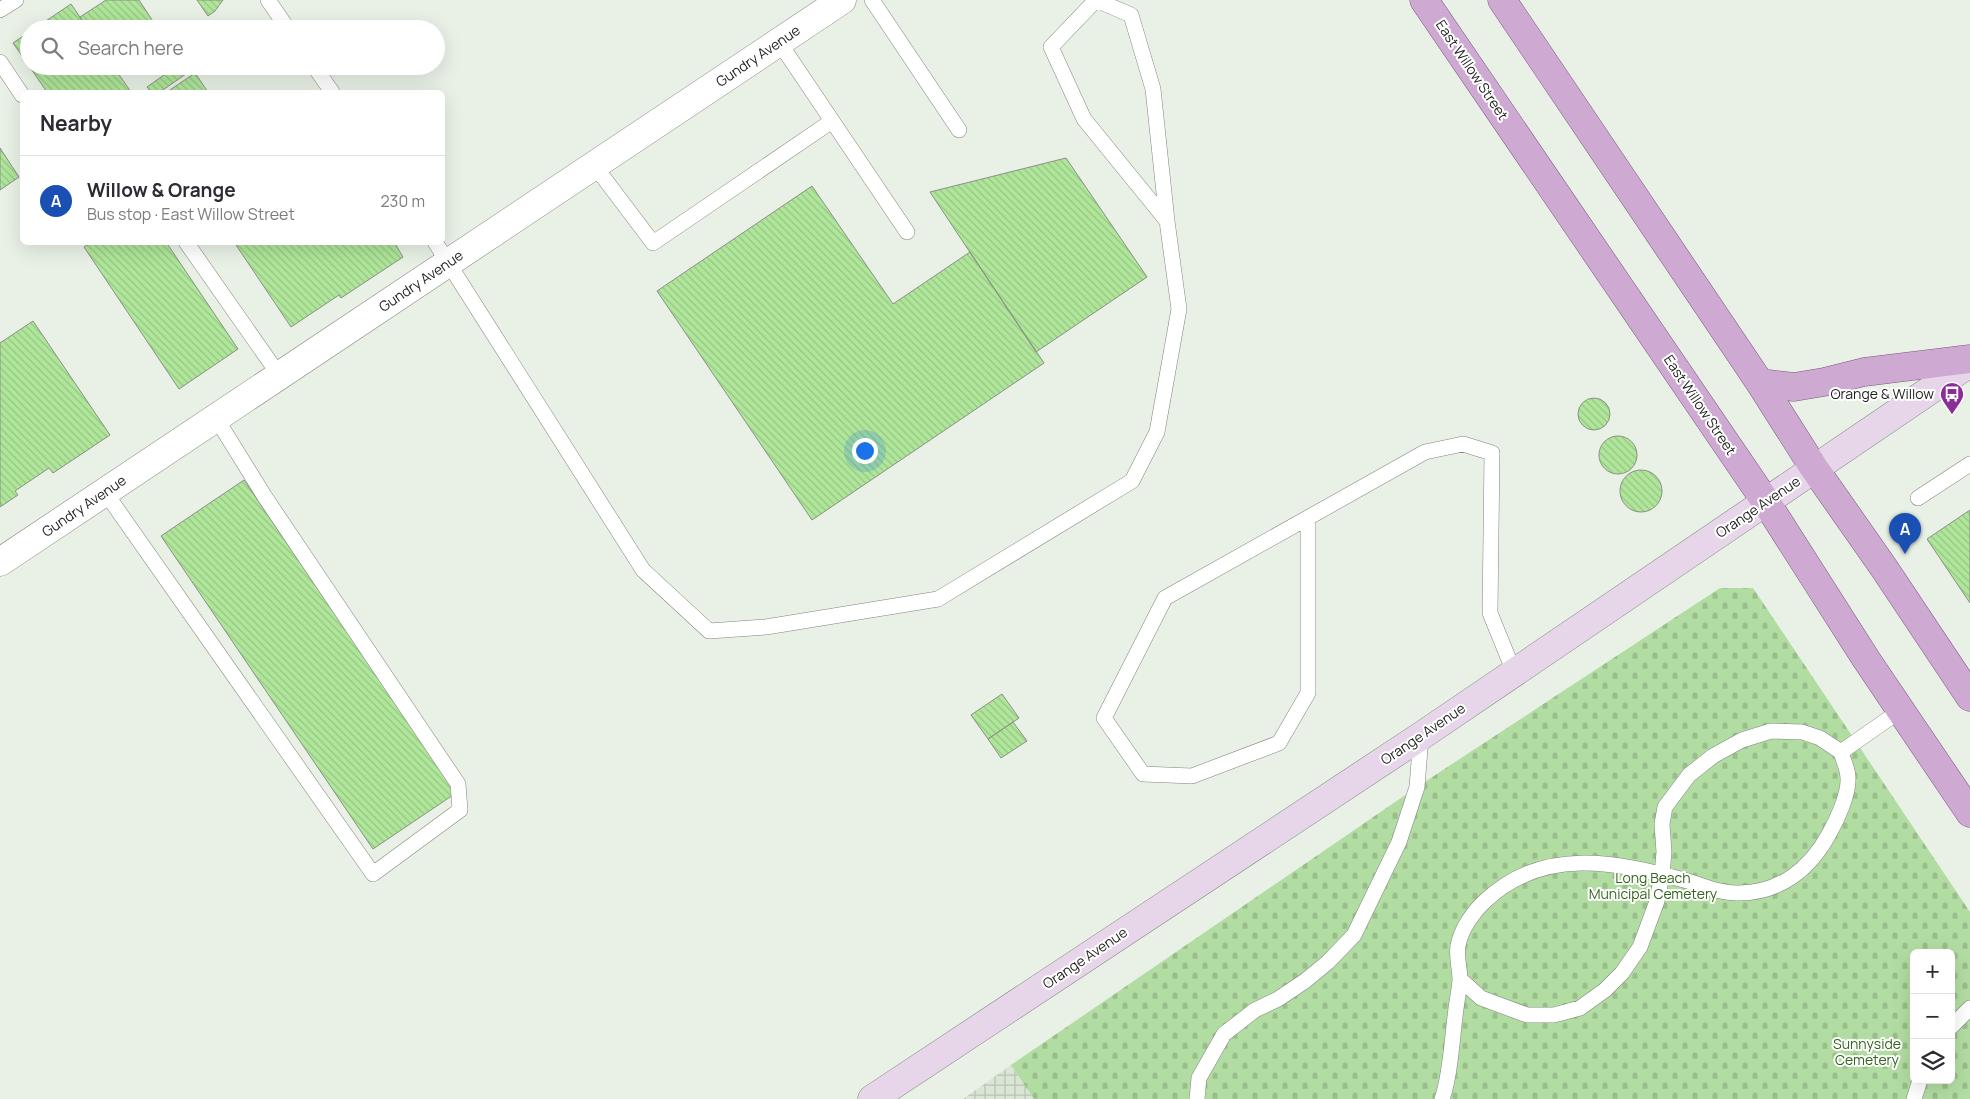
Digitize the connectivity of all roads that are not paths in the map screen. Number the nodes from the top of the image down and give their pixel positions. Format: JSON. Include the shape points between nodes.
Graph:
{"nodes":[{"id":1,"x":16,"y":0,"type":"edge"},
{"id":2,"x":268,"y":0,"type":"edge"},
{"id":3,"x":842,"y":0,"type":"edge"},
{"id":4,"x":872,"y":0,"type":"edge"},
{"id":5,"x":1424,"y":0,"type":"edge"},
{"id":6,"x":1502,"y":0,"type":"edge"},
{"id":7,"x":0,"y":10,"type":"edge"},
{"id":8,"x":282,"y":20,"type":"edge"},
{"id":9,"x":780,"y":42,"type":"junction"},
{"id":10,"x":0,"y":62,"type":"edge"},
{"id":11,"x":320,"y":75,"type":"edge"},
{"id":12,"x":331,"y":90,"type":"edge"},
{"id":13,"x":20,"y":92,"type":"edge"},
{"id":14,"x":832,"y":121,"type":"junction"},
{"id":15,"x":959,"y":130,"type":"dead end"},
{"id":16,"x":594,"y":165,"type":"junction"},
{"id":17,"x":1167,"y":221,"type":"junction"},
{"id":18,"x":907,"y":232,"type":"dead end"},
{"id":19,"x":188,"y":245,"type":"edge"},
{"id":20,"x":442,"y":252,"type":"edge"},
{"id":21,"x":1970,"y":359,"type":"edge"},
{"id":22,"x":1970,"y":363,"type":"edge"},
{"id":23,"x":279,"y":375,"type":"junction"},
{"id":24,"x":1760,"y":383,"type":"junction"},
{"id":25,"x":216,"y":418,"type":"junction"},
{"id":26,"x":1970,"y":464,"type":"edge"},
{"id":27,"x":1814,"y":468,"type":"junction"},
{"id":28,"x":105,"y":492,"type":"junction"},
{"id":29,"x":1918,"y":498,"type":"dead end"},
{"id":30,"x":1766,"y":502,"type":"junction"},
{"id":31,"x":1308,"y":518,"type":"junction"},
{"id":32,"x":0,"y":562,"type":"edge"},
{"id":33,"x":1514,"y":672,"type":"junction"},
{"id":34,"x":1970,"y":697,"type":"edge"},
{"id":35,"x":1901,"y":710,"type":"junction"},
{"id":36,"x":1421,"y":736,"type":"junction"},
{"id":37,"x":1841,"y":752,"type":"junction"},
{"id":38,"x":1970,"y":814,"type":"edge"},
{"id":39,"x":1662,"y":875,"type":"junction"},
{"id":40,"x":1460,"y":979,"type":"junction"},
{"id":41,"x":1970,"y":1008,"type":"edge"},
{"id":42,"x":1955,"y":1023,"type":"edge"},
{"id":43,"x":1919,"y":1084,"type":"edge"},
{"id":44,"x":872,"y":1099,"type":"edge"},
{"id":45,"x":1197,"y":1099,"type":"edge"},
{"id":46,"x":1442,"y":1099,"type":"edge"},
{"id":47,"x":1914,"y":1099,"type":"edge"}],
"edges":[{"from":1,"to":7,"type":"lane"},
{"from":2,"to":8,"type":"lane"},
{"from":3,"to":9,"type":"street","name":"Gundry Avenue"},
{"from":4,"to":15,"type":"lane"},
{"from":5,"to":30,"type":"main road","name":"East Willow Street"},
{"from":6,"to":24,"type":"main road"},
{"from":9,"to":14,"type":"lane"},
{"from":9,"to":16,"type":"street","name":"Gundry Avenue"},
{"from":10,"to":13,"type":"lane"},
{"from":11,"to":12,"type":"lane"},
{"from":14,"to":16,"type":"lane","via":[[652,243]]},
{"from":14,"to":18,"type":"lane"},
{"from":16,"to":20,"type":"street","name":"Gundry Avenue"},
{"from":17,"to":17,"type":"lane","via":[[1153,89],[1131,15],[1096,0],[1051,47],[1084,119]]},
{"from":17,"to":20,"type":"lane","via":[[1179,309],[1157,432],[1132,481],[938,599],[766,627],[709,631],[643,570]]},
{"from":19,"to":23,"type":"lane"},
{"from":20,"to":23,"type":"street","name":"Gundry Avenue"},
{"from":21,"to":24,"type":"main road","via":[[1864,372],[1794,387]]},
{"from":22,"to":27,"type":"main road","name":"Orange Avenue"},
{"from":23,"to":25,"type":"street","name":"Gundry Avenue"},
{"from":24,"to":27,"type":"main road"},
{"from":25,"to":28,"type":"street","name":"Gundry Avenue"},
{"from":25,"to":28,"type":"lane","via":[[265,497],[458,784],[460,810],[373,874]]},
{"from":26,"to":29,"type":"lane"},
{"from":27,"to":30,"type":"main road","name":"Orange Avenue"},
{"from":27,"to":34,"type":"main road"},
{"from":28,"to":32,"type":"street","name":"Gundry Avenue"},
{"from":30,"to":33,"type":"main road","name":"Orange Avenue"},
{"from":30,"to":35,"type":"main road","name":"East Willow Street"},
{"from":31,"to":31,"type":"lane","via":[[1165,598],[1104,718],[1143,774],[1192,776],[1279,743],[1308,693]]},
{"from":31,"to":33,"type":"lane","via":[[1425,452],[1463,444],[1492,453],[1490,613]]},
{"from":33,"to":36,"type":"main road","name":"Orange Avenue"},
{"from":35,"to":37,"type":"lane"},
{"from":35,"to":38,"type":"main road","name":"East Willow Street"},
{"from":36,"to":44,"type":"main road","name":"Orange Avenue"},
{"from":36,"to":45,"type":"lane","via":[[1417,788],[1398,842],[1354,935],[1305,981],[1255,1010],[1224,1034],[1199,1078]]},
{"from":37,"to":39,"type":"lane","via":[[1820,738],[1802,732],[1771,731],[1742,740],[1713,756],[1689,774],[1665,807]]},
{"from":37,"to":39,"type":"lane","via":[[1848,778],[1843,804],[1833,828],[1823,846],[1786,882],[1764,890],[1738,893]]},
{"from":39,"to":40,"type":"lane","via":[[1631,867],[1562,863],[1514,878],[1485,901],[1467,922],[1458,946]]},
{"from":39,"to":40,"type":"lane","via":[[1658,901],[1640,947],[1622,973],[1580,1008],[1554,1015],[1527,1015],[1481,998]]},
{"from":40,"to":46,"type":"lane"},
{"from":41,"to":42,"type":"lane"},
{"from":43,"to":47,"type":"lane"}]}
